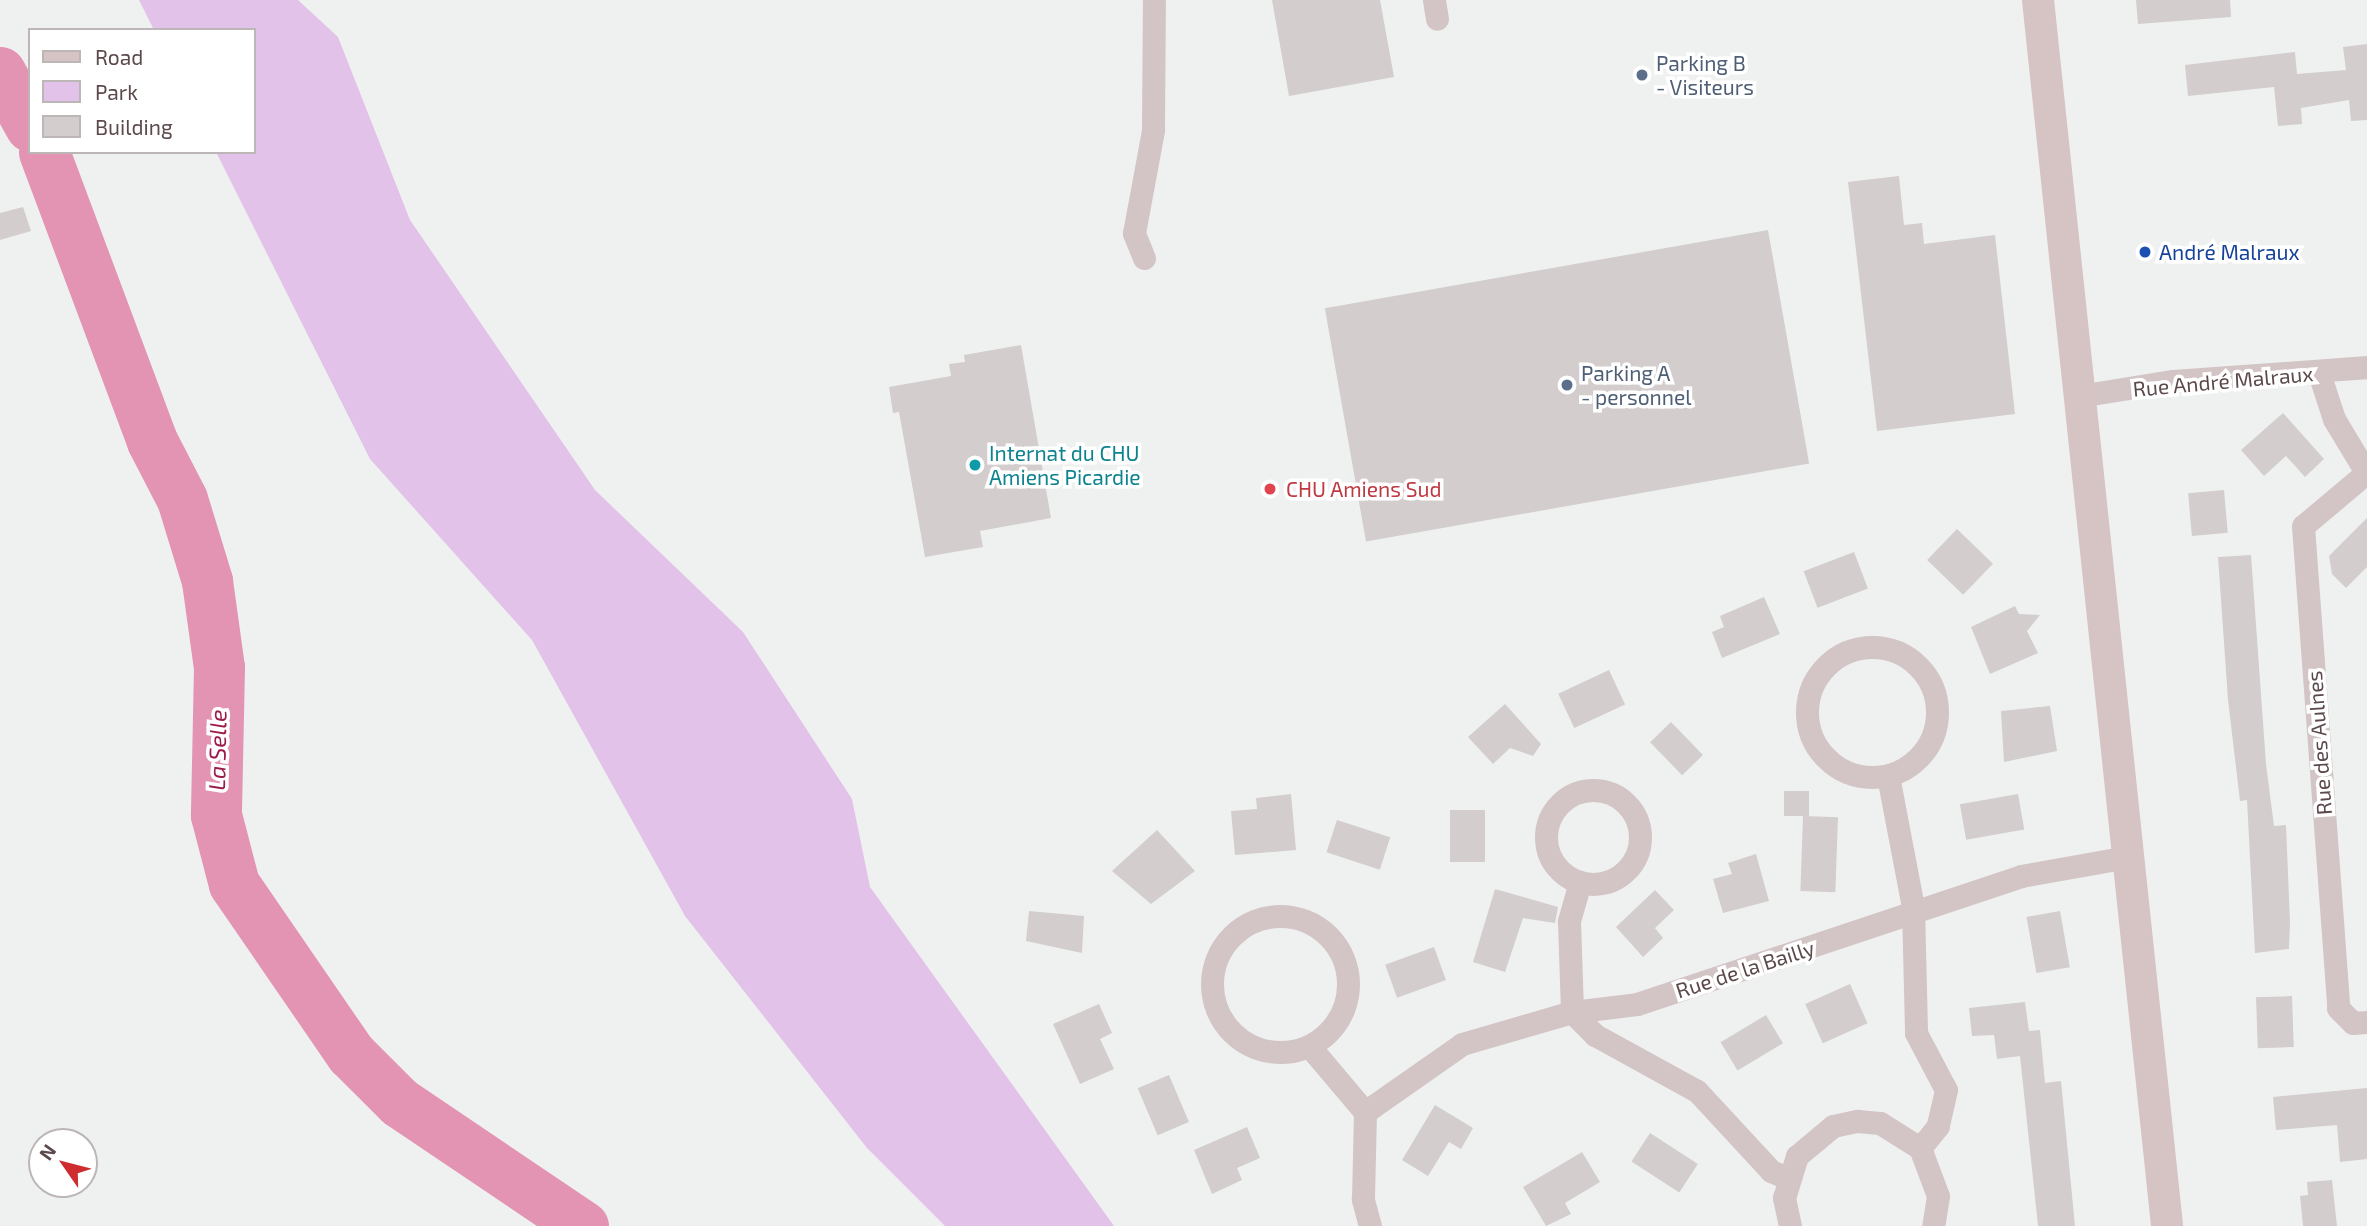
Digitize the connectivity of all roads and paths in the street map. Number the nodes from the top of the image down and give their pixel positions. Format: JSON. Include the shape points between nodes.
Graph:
{"nodes":[{"id":1,"x":1154,"y":0,"type":"edge"},
{"id":2,"x":2038,"y":0,"type":"edge"},
{"id":3,"x":1144,"y":258,"type":"dead end"},
{"id":4,"x":2367,"y":367,"type":"edge"},
{"id":5,"x":2319,"y":373,"type":"junction"},
{"id":6,"x":2079,"y":396,"type":"junction"},
{"id":7,"x":2367,"y":474,"type":"edge"},
{"id":8,"x":1888,"y":776,"type":"junction"},
{"id":9,"x":2128,"y":857,"type":"junction"},
{"id":10,"x":1580,"y":882,"type":"junction"},
{"id":11,"x":1913,"y":907,"type":"junction"},
{"id":12,"x":1572,"y":1012,"type":"junction"},
{"id":13,"x":2367,"y":1022,"type":"edge"},
{"id":14,"x":1310,"y":1046,"type":"junction"},
{"id":15,"x":1365,"y":1112,"type":"junction"},
{"id":16,"x":1920,"y":1148,"type":"junction"},
{"id":17,"x":1787,"y":1178,"type":"junction"},
{"id":18,"x":1370,"y":1226,"type":"edge"},
{"id":19,"x":1790,"y":1226,"type":"edge"},
{"id":20,"x":1933,"y":1226,"type":"edge"},
{"id":21,"x":2167,"y":1226,"type":"edge"}],
"edges":[{"from":1,"to":3,"type":"street","via":[[1153,130],[1134,233]]},
{"from":2,"to":6,"type":"street"},
{"from":4,"to":5,"type":"street","name":"Rue André Malraux"},
{"from":5,"to":6,"type":"street","name":"Rue André Malraux","via":[[2173,381]]},
{"from":5,"to":7,"type":"street","via":[[2333,419]]},
{"from":6,"to":9,"type":"street"},
{"from":7,"to":13,"type":"street","name":"Rue des Aulnes","via":[[2302,526],[2338,1008],[2353,1023]]},
{"from":8,"to":8,"type":"street","via":[[1907,767],[1928,743],[1937,713],[1933,692],[1916,665],[1889,649],[1846,652],[1815,681],[1807,723],[1814,743],[1836,766],[1866,777]]},
{"from":8,"to":11,"type":"street"},
{"from":9,"to":11,"type":"street","name":"Rue de la Bailly","via":[[2021,876]]},
{"from":9,"to":21,"type":"street"},
{"from":10,"to":10,"type":"street","via":[[1610,881],[1639,847],[1627,805],[1600,790],[1570,796],[1558,806],[1546,834],[1555,864]]},
{"from":10,"to":12,"type":"street","via":[[1569,921]]},
{"from":11,"to":12,"type":"street","name":"Rue de la Bailly","via":[[1845,936],[1637,1004]]},
{"from":11,"to":16,"type":"street","via":[[1916,1033],[1946,1090],[1938,1126]]},
{"from":12,"to":15,"type":"street","name":"Rue de la Bailly","via":[[1462,1044]]},
{"from":12,"to":17,"type":"street","via":[[1595,1035],[1697,1091],[1771,1171]]},
{"from":14,"to":14,"type":"street","via":[[1334,1026],[1348,997],[1343,954],[1331,937],[1303,920],[1271,916],[1251,922],[1217,955],[1214,1003],[1224,1024],[1263,1051]]},
{"from":14,"to":15,"type":"street"},
{"from":15,"to":18,"type":"street","via":[[1363,1199]]},
{"from":16,"to":17,"type":"street","via":[[1881,1123],[1833,1126],[1813,1138]]},
{"from":16,"to":20,"type":"street","via":[[1938,1196]]},
{"from":17,"to":19,"type":"street"}]}
